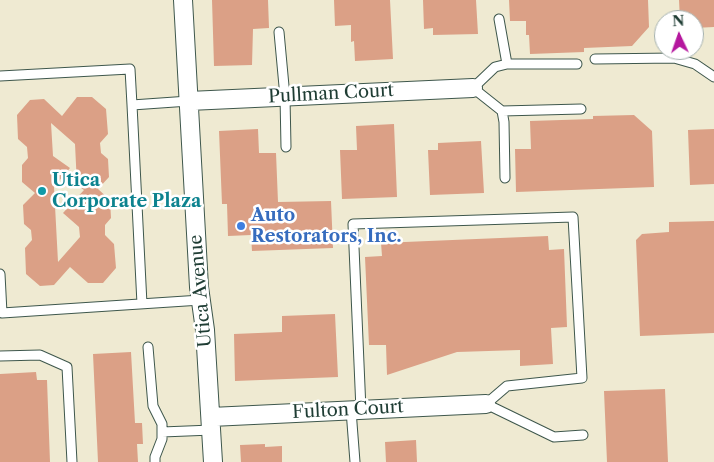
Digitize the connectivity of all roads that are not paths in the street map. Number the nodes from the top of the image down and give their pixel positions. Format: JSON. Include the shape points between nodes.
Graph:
{"nodes":[{"id":1,"x":183,"y":0,"type":"edge"},
{"id":2,"x":499,"y":19,"type":"dead end"},
{"id":3,"x":279,"y":32,"type":"dead end"},
{"id":4,"x":595,"y":59,"type":"dead end"},
{"id":5,"x":506,"y":64,"type":"junction"},
{"id":6,"x":577,"y":64,"type":"dead end"},
{"id":7,"x":0,"y":76,"type":"edge"},
{"id":8,"x":714,"y":77,"type":"edge"},
{"id":9,"x":473,"y":88,"type":"junction"},
{"id":10,"x":286,"y":96,"type":"junction"},
{"id":11,"x":189,"y":101,"type":"junction"},
{"id":12,"x":132,"y":104,"type":"junction"},
{"id":13,"x":582,"y":109,"type":"dead end"},
{"id":14,"x":502,"y":111,"type":"junction"},
{"id":15,"x":286,"y":147,"type":"dead end"},
{"id":16,"x":505,"y":178,"type":"dead end"},
{"id":17,"x":0,"y":274,"type":"edge"},
{"id":18,"x":201,"y":300,"type":"junction"},
{"id":19,"x":142,"y":304,"type":"junction"},
{"id":20,"x":148,"y":347,"type":"dead end"},
{"id":21,"x":0,"y":356,"type":"edge"},
{"id":22,"x":486,"y":404,"type":"junction"},
{"id":23,"x":356,"y":410,"type":"junction"},
{"id":24,"x":211,"y":423,"type":"junction"},
{"id":25,"x":162,"y":432,"type":"junction"},
{"id":26,"x":583,"y":435,"type":"dead end"},
{"id":27,"x":72,"y":462,"type":"edge"},
{"id":28,"x":155,"y":462,"type":"edge"},
{"id":29,"x":213,"y":462,"type":"edge"},
{"id":30,"x":354,"y":462,"type":"edge"}],
"edges":[{"from":1,"to":11,"type":"street","name":"Utica Avenue"},
{"from":2,"to":5,"type":"lane"},
{"from":3,"to":10,"type":"lane"},
{"from":4,"to":8,"type":"lane","via":[[674,58],[695,64]]},
{"from":5,"to":6,"type":"lane"},
{"from":5,"to":9,"type":"lane","via":[[495,68]]},
{"from":7,"to":12,"type":"lane","via":[[130,69]]},
{"from":9,"to":10,"type":"street","name":"Pullman Court"},
{"from":9,"to":14,"type":"lane"},
{"from":10,"to":11,"type":"street","name":"Pullman Court"},
{"from":10,"to":15,"type":"lane"},
{"from":11,"to":12,"type":"lane"},
{"from":11,"to":18,"type":"street","name":"Utica Avenue"},
{"from":12,"to":19,"type":"lane"},
{"from":13,"to":14,"type":"lane"},
{"from":14,"to":16,"type":"lane"},
{"from":17,"to":19,"type":"lane","via":[[2,313]]},
{"from":18,"to":19,"type":"lane"},
{"from":18,"to":24,"type":"street","name":"Utica Avenue"},
{"from":20,"to":25,"type":"lane","via":[[153,406],[162,424]]},
{"from":21,"to":27,"type":"lane","via":[[40,355],[67,367]]},
{"from":22,"to":23,"type":"street","name":"Fulton Court"},
{"from":22,"to":23,"type":"lane","via":[[507,386],[582,378],[573,217],[353,224]]},
{"from":22,"to":26,"type":"lane","via":[[554,437]]},
{"from":23,"to":24,"type":"street","name":"Fulton Court"},
{"from":23,"to":30,"type":"lane"},
{"from":24,"to":25,"type":"lane"},
{"from":24,"to":29,"type":"street","name":"Utica Avenue"},
{"from":25,"to":28,"type":"lane"}]}
